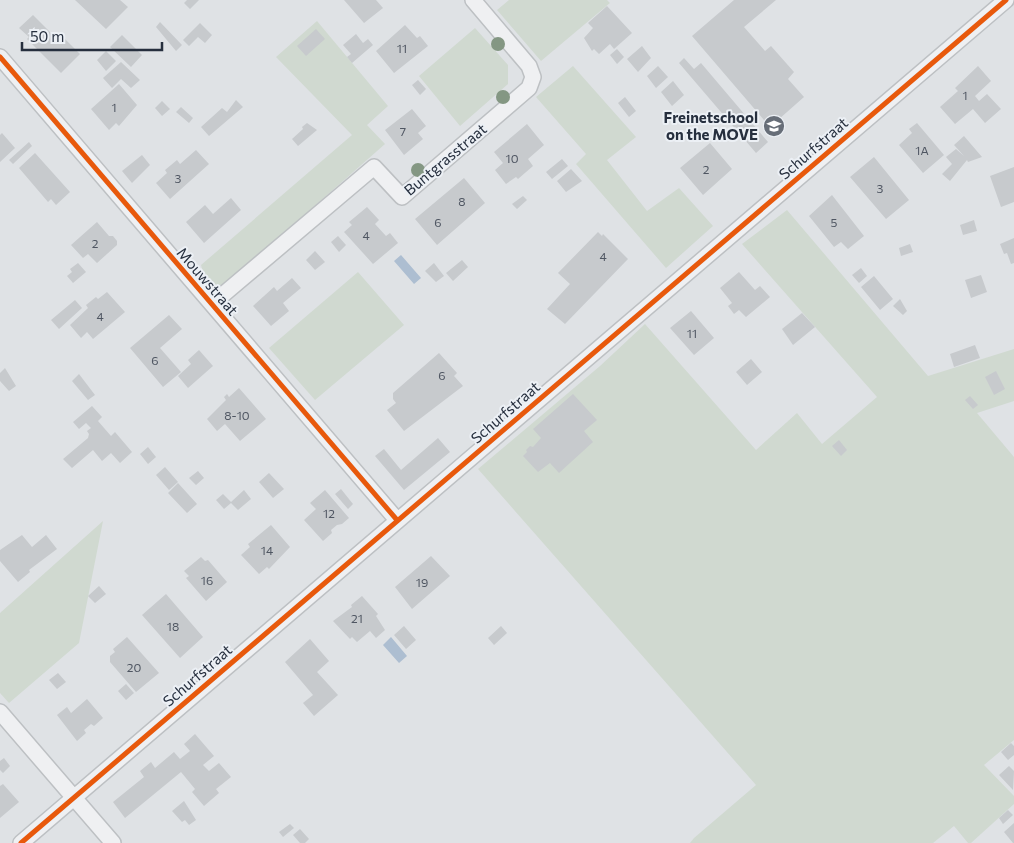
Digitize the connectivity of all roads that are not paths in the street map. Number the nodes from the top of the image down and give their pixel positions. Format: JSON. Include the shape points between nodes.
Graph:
{"nodes":[{"id":1,"x":473,"y":0,"type":"edge"},
{"id":2,"x":1006,"y":0,"type":"edge"},
{"id":3,"x":0,"y":57,"type":"edge"},
{"id":4,"x":212,"y":304,"type":"junction"},
{"id":5,"x":397,"y":520,"type":"junction"},
{"id":6,"x":0,"y":712,"type":"edge"},
{"id":7,"x":74,"y":797,"type":"junction"},
{"id":8,"x":21,"y":843,"type":"edge"},
{"id":9,"x":113,"y":843,"type":"edge"}],
"edges":[{"from":1,"to":4,"type":"street","name":"Buntgrasstraat","via":[[529,66],[533,77],[528,88],[402,197],[374,167]]},
{"from":2,"to":5,"type":"street","name":"Schurfstraat"},
{"from":3,"to":4,"type":"street","name":"Mouwstraat"},
{"from":4,"to":5,"type":"street","name":"Mouwstraat"},
{"from":5,"to":7,"type":"street","name":"Schurfstraat"},
{"from":6,"to":7,"type":"street"},
{"from":7,"to":8,"type":"street","name":"Schurfstraat"},
{"from":7,"to":9,"type":"street"}]}
